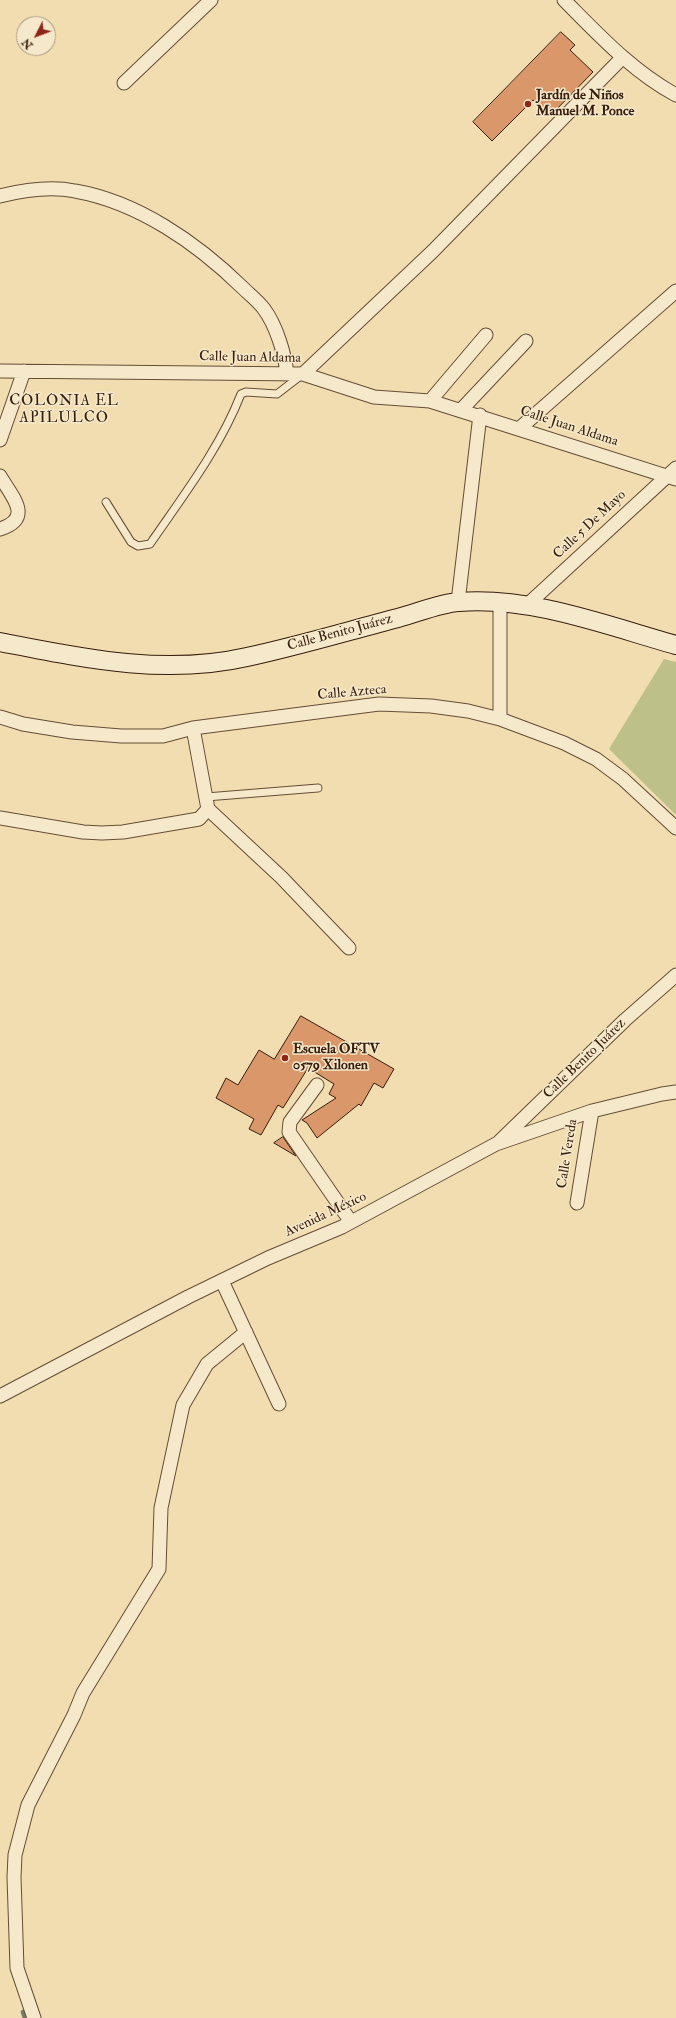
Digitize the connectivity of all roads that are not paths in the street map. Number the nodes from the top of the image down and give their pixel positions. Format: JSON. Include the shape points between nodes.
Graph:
{"nodes":[{"id":1,"x":212,"y":0,"type":"edge"},
{"id":2,"x":564,"y":0,"type":"edge"},
{"id":3,"x":622,"y":58,"type":"junction"},
{"id":4,"x":124,"y":83,"type":"dead end"},
{"id":5,"x":676,"y":95,"type":"edge"},
{"id":6,"x":0,"y":196,"type":"edge"},
{"id":7,"x":676,"y":291,"type":"edge"},
{"id":8,"x":486,"y":335,"type":"dead end"},
{"id":9,"x":526,"y":341,"type":"dead end"},
{"id":10,"x":0,"y":371,"type":"edge"},
{"id":11,"x":24,"y":371,"type":"junction"},
{"id":12,"x":287,"y":374,"type":"junction"},
{"id":13,"x":303,"y":374,"type":"junction"},
{"id":14,"x":430,"y":401,"type":"junction"},
{"id":15,"x":461,"y":410,"type":"junction"},
{"id":16,"x":480,"y":415,"type":"junction"},
{"id":17,"x":520,"y":428,"type":"junction"},
{"id":18,"x":0,"y":440,"type":"edge"},
{"id":19,"x":673,"y":474,"type":"edge"},
{"id":20,"x":0,"y":476,"type":"edge"},
{"id":21,"x":106,"y":502,"type":"dead end"},
{"id":22,"x":0,"y":529,"type":"edge"},
{"id":23,"x":458,"y":602,"type":"junction"},
{"id":24,"x":500,"y":603,"type":"junction"},
{"id":25,"x":526,"y":606,"type":"junction"},
{"id":26,"x":0,"y":642,"type":"edge"},
{"id":27,"x":676,"y":645,"type":"edge"},
{"id":28,"x":0,"y":717,"type":"edge"},
{"id":29,"x":500,"y":719,"type":"junction"},
{"id":30,"x":193,"y":728,"type":"junction"},
{"id":31,"x":318,"y":788,"type":"dead end"},
{"id":32,"x":207,"y":803,"type":"junction"},
{"id":33,"x":0,"y":818,"type":"edge"},
{"id":34,"x":676,"y":828,"type":"edge"},
{"id":35,"x":349,"y":948,"type":"dead end"},
{"id":36,"x":676,"y":975,"type":"edge"},
{"id":37,"x":317,"y":1085,"type":"dead end"},
{"id":38,"x":676,"y":1092,"type":"edge"},
{"id":39,"x":592,"y":1111,"type":"junction"},
{"id":40,"x":496,"y":1144,"type":"junction"},
{"id":41,"x":577,"y":1203,"type":"dead end"},
{"id":42,"x":351,"y":1222,"type":"junction"},
{"id":43,"x":222,"y":1281,"type":"junction"},
{"id":44,"x":246,"y":1332,"type":"junction"},
{"id":45,"x":0,"y":1396,"type":"edge"},
{"id":46,"x":279,"y":1404,"type":"dead end"},
{"id":47,"x":34,"y":2018,"type":"edge"}],
"edges":[{"from":1,"to":4,"type":"street"},
{"from":2,"to":3,"type":"street"},
{"from":3,"to":5,"type":"street"},
{"from":3,"to":13,"type":"street","via":[[433,251]]},
{"from":6,"to":12,"type":"street","via":[[29,189],[74,190],[122,203],[168,228],[226,271],[264,309],[284,351]]},
{"from":7,"to":17,"type":"street"},
{"from":8,"to":14,"type":"street"},
{"from":9,"to":15,"type":"street"},
{"from":10,"to":11,"type":"street","name":"Calle Juan Aldama"},
{"from":11,"to":12,"type":"street","name":"Calle Juan Aldama"},
{"from":11,"to":18,"type":"street"},
{"from":12,"to":13,"type":"street","name":"Calle Juan Aldama"},
{"from":13,"to":14,"type":"street","name":"Calle Juan Aldama","via":[[374,397]]},
{"from":13,"to":21,"type":"lane","via":[[277,394],[241,394],[230,422],[150,544],[138,546],[131,542]]},
{"from":14,"to":15,"type":"street","name":"Calle Juan Aldama"},
{"from":15,"to":16,"type":"street","name":"Calle Juan Aldama"},
{"from":16,"to":17,"type":"street","name":"Calle Juan Aldama"},
{"from":16,"to":23,"type":"street"},
{"from":17,"to":19,"type":"street","name":"Calle Juan Aldama"},
{"from":19,"to":25,"type":"street","name":"Calle 5 De Mayo"},
{"from":20,"to":22,"type":"street","via":[[19,508],[16,521],[9,527]]},
{"from":23,"to":24,"type":"main road","name":"Calle Benito Juárez"},
{"from":23,"to":26,"type":"main road","name":"Calle Benito Juárez","via":[[246,658],[203,665],[163,667],[116,663]]},
{"from":24,"to":25,"type":"main road","name":"Calle Benito Juárez"},
{"from":24,"to":29,"type":"street"},
{"from":25,"to":27,"type":"main road","name":"Calle Benito Juárez","via":[[571,615]]},
{"from":28,"to":30,"type":"street","name":"Calle Azteca","via":[[23,724],[72,732],[121,736],[163,736]]},
{"from":29,"to":30,"type":"street","name":"Calle Azteca","via":[[431,706],[379,704]]},
{"from":29,"to":34,"type":"street","name":"Calle Azteca","via":[[564,743],[596,759],[624,779]]},
{"from":30,"to":32,"type":"street"},
{"from":31,"to":32,"type":"lane"},
{"from":32,"to":33,"type":"street","via":[[199,819],[123,832],[83,832]]},
{"from":32,"to":35,"type":"street"},
{"from":36,"to":40,"type":"street","name":"Calle Benito Juárez","via":[[625,1020]]},
{"from":37,"to":42,"type":"street","via":[[290,1122],[289,1132]]},
{"from":38,"to":39,"type":"street","name":"Avenida México"},
{"from":39,"to":40,"type":"street","name":"Avenida México"},
{"from":39,"to":41,"type":"street","name":"Calle Vereda"},
{"from":40,"to":42,"type":"street","name":"Avenida México"},
{"from":42,"to":43,"type":"street","name":"Avenida México"},
{"from":43,"to":44,"type":"street"},
{"from":43,"to":45,"type":"street","name":"Avenida México"},
{"from":44,"to":46,"type":"street"},
{"from":44,"to":47,"type":"street","via":[[207,1364],[183,1405],[161,1508],[159,1569],[83,1693],[28,1804],[15,1855],[14,1877],[17,1968]]}]}
